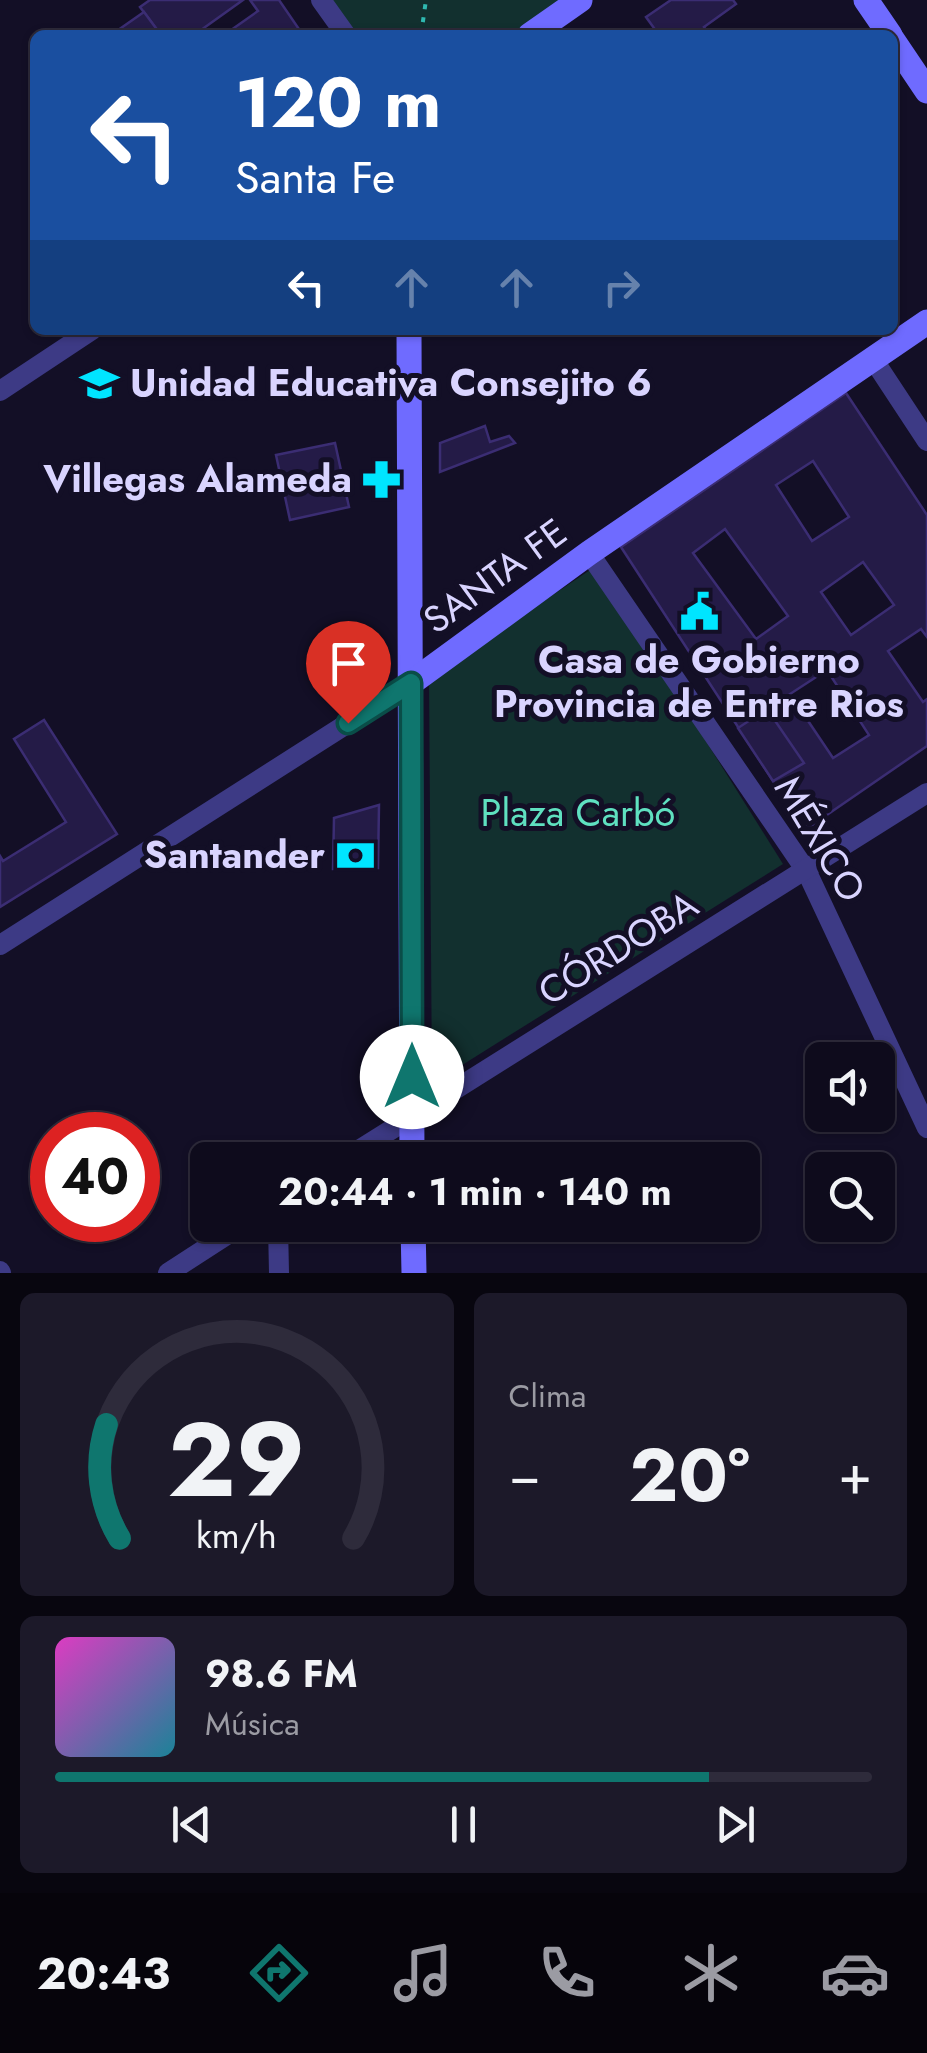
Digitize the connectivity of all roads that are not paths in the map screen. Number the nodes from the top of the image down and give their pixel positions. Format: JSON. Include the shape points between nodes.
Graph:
{"nodes":[{"id":1,"x":321,"y":0,"type":"edge"},
{"id":2,"x":580,"y":0,"type":"edge"},
{"id":3,"x":866,"y":0,"type":"edge"},
{"id":4,"x":342,"y":30,"type":"edge"},
{"id":5,"x":537,"y":30,"type":"edge"},
{"id":6,"x":886,"y":30,"type":"edge"},
{"id":7,"x":898,"y":48,"type":"edge"},
{"id":8,"x":927,"y":91,"type":"edge"},
{"id":9,"x":927,"y":322,"type":"edge"},
{"id":10,"x":84,"y":335,"type":"edge"},
{"id":11,"x":409,"y":335,"type":"edge"},
{"id":12,"x":873,"y":360,"type":"junction"},
{"id":13,"x":1,"y":388,"type":"edge"},
{"id":14,"x":920,"y":415,"type":"edge"},
{"id":15,"x":927,"y":441,"type":"edge"},
{"id":16,"x":589,"y":553,"type":"junction"},
{"id":17,"x":411,"y":683,"type":"junction"},
{"id":18,"x":927,"y":793,"type":"edge"},
{"id":19,"x":807,"y":872,"type":"junction"},
{"id":20,"x":0,"y":945,"type":"edge"},
{"id":21,"x":412,"y":1116,"type":"junction"},
{"id":22,"x":927,"y":1128,"type":"edge"},
{"id":23,"x":372,"y":1142,"type":"edge"},
{"id":24,"x":412,"y":1142,"type":"edge"},
{"id":25,"x":216,"y":1242,"type":"edge"},
{"id":26,"x":278,"y":1242,"type":"edge"},
{"id":27,"x":413,"y":1242,"type":"edge"},
{"id":28,"x":168,"y":1273,"type":"edge"},
{"id":29,"x":279,"y":1273,"type":"edge"},
{"id":30,"x":414,"y":1273,"type":"edge"}],
"edges":[{"from":1,"to":4,"type":"street"},
{"from":2,"to":5,"type":"street"},
{"from":3,"to":6,"type":"street"},
{"from":7,"to":8,"type":"street"},
{"from":9,"to":12,"type":"street","name":"SANTA FE"},
{"from":10,"to":13,"type":"street"},
{"from":11,"to":17,"type":"street"},
{"from":12,"to":14,"type":"street"},
{"from":12,"to":16,"type":"street","name":"SANTA FE"},
{"from":14,"to":15,"type":"street"},
{"from":16,"to":17,"type":"street","name":"SANTA FE"},
{"from":16,"to":19,"type":"street","name":"MÉXICO"},
{"from":17,"to":20,"type":"street","name":"SANTA FE"},
{"from":17,"to":21,"type":"street"},
{"from":18,"to":19,"type":"street","name":"CÓRDOBA"},
{"from":19,"to":21,"type":"street","name":"CÓRDOBA"},
{"from":19,"to":22,"type":"street","name":"MÉXICO"},
{"from":21,"to":23,"type":"street","name":"CÓRDOBA"},
{"from":21,"to":24,"type":"street"},
{"from":25,"to":28,"type":"street"},
{"from":26,"to":29,"type":"street"},
{"from":27,"to":30,"type":"street"}]}
